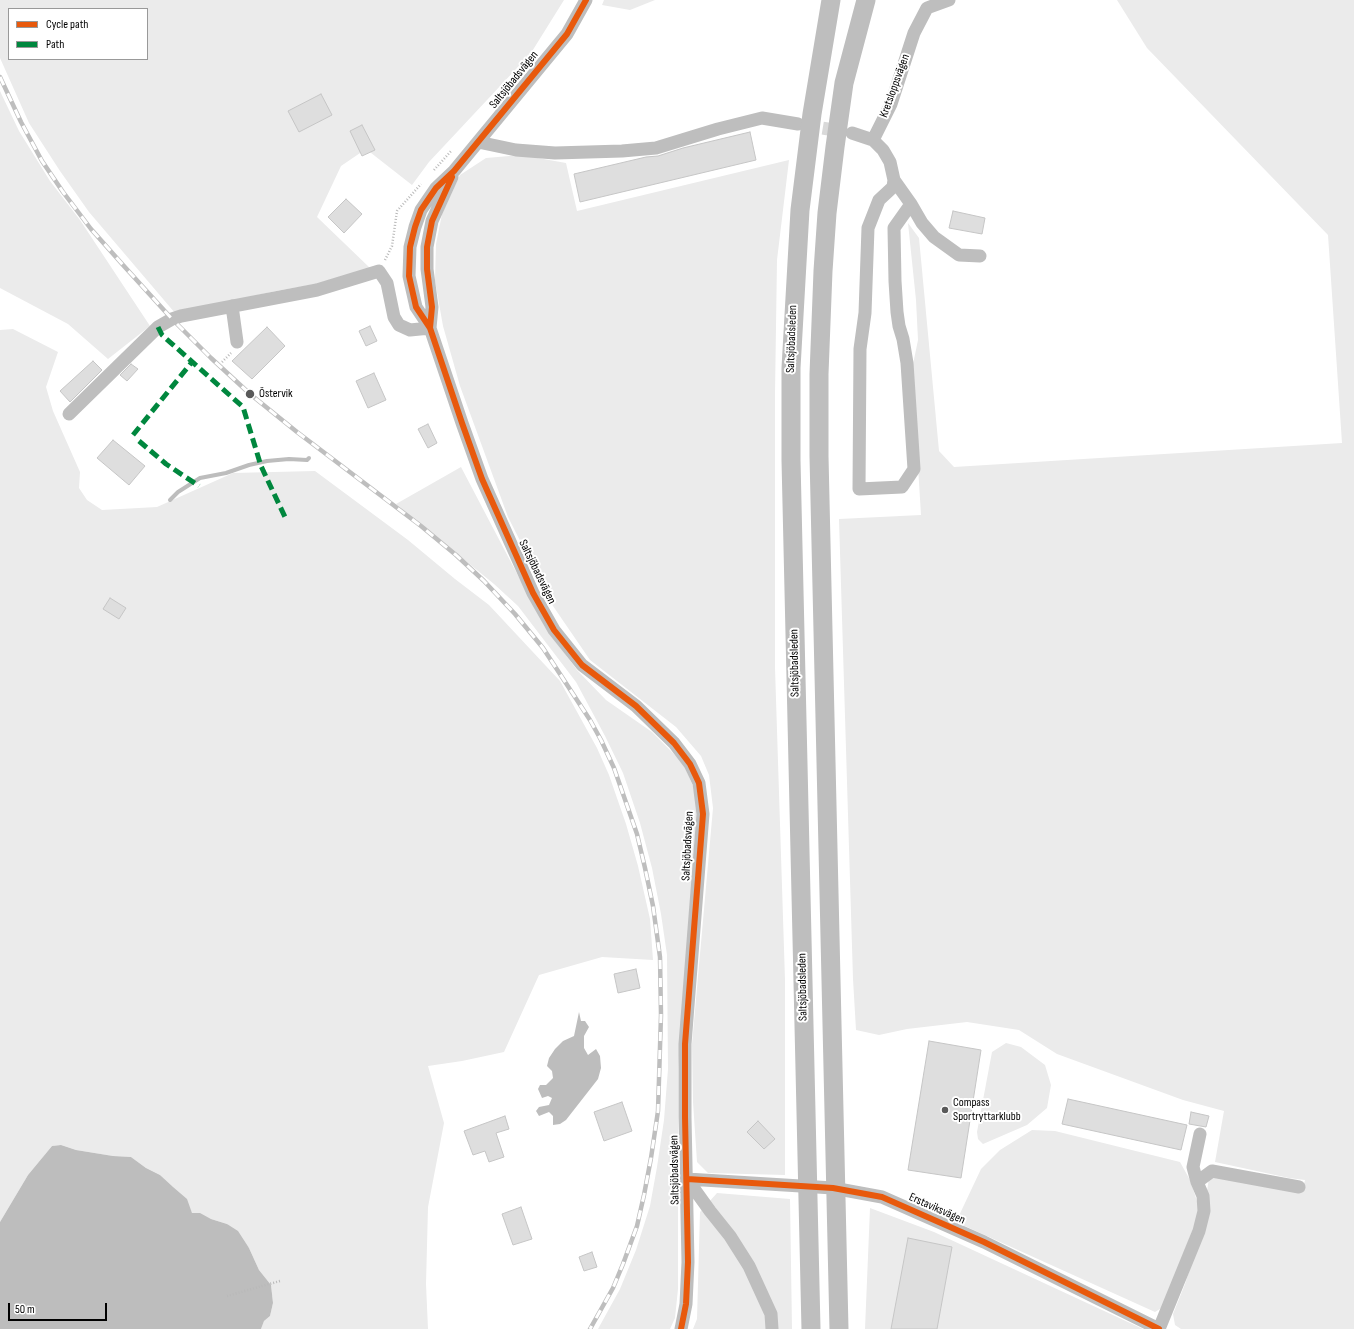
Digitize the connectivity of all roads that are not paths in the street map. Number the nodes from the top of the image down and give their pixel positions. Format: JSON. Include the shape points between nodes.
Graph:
{"nodes":[{"id":1,"x":586,"y":0,"type":"edge"},
{"id":2,"x":831,"y":0,"type":"edge"},
{"id":3,"x":866,"y":0,"type":"edge"},
{"id":4,"x":949,"y":0,"type":"edge"},
{"id":5,"x":798,"y":124,"type":"tunnel mouth"},
{"id":6,"x":852,"y":134,"type":"tunnel mouth"},
{"id":7,"x":873,"y":140,"type":"junction"},
{"id":8,"x":478,"y":142,"type":"junction"},
{"id":9,"x":454,"y":171,"type":"junction"},
{"id":10,"x":894,"y":180,"type":"junction"},
{"id":11,"x":911,"y":204,"type":"junction"},
{"id":12,"x":980,"y":256,"type":"dead end"},
{"id":13,"x":232,"y":306,"type":"junction"},
{"id":14,"x":430,"y":328,"type":"junction"},
{"id":15,"x":237,"y":342,"type":"dead end"},
{"id":16,"x":69,"y":414,"type":"dead end"},
{"id":17,"x":1200,"y":1134,"type":"dead end"},
{"id":18,"x":687,"y":1179,"type":"junction"},
{"id":19,"x":1196,"y":1182,"type":"junction"},
{"id":20,"x":1299,"y":1187,"type":"dead end"},
{"id":21,"x":681,"y":1329,"type":"edge"},
{"id":22,"x":772,"y":1329,"type":"edge"},
{"id":23,"x":811,"y":1329,"type":"edge"},
{"id":24,"x":839,"y":1329,"type":"edge"},
{"id":25,"x":1159,"y":1329,"type":"edge"}],
"edges":[{"from":1,"to":8,"type":"street","name":"Saltsjöbadsvägen","via":[[567,34]]},
{"from":2,"to":23,"type":"highway","name":"Saltsjöbadsleden","via":[[812,114],[800,210],[791,368],[791,468]]},
{"from":3,"to":24,"type":"highway","via":[[844,83],[827,213],[819,374]]},
{"from":4,"to":7,"type":"street","name":"Kretsloppsvägen","via":[[927,8],[914,33],[891,104]]},
{"from":5,"to":8,"type":"street","via":[[762,118],[656,148],[622,151],[555,153],[516,150]]},
{"from":6,"to":7,"type":"street"},
{"from":7,"to":10,"type":"street","via":[[890,162]]},
{"from":8,"to":9,"type":"street","name":"Saltsjöbadsvägen"},
{"from":9,"to":14,"type":"street","name":"Saltsjöbadsvägen","via":[[432,221],[427,247],[432,307]]},
{"from":9,"to":14,"type":"street","name":"Saltsjöbadsvägen","via":[[436,188],[422,210],[410,247],[409,276],[416,307]]},
{"from":10,"to":11,"type":"street"},
{"from":10,"to":11,"type":"street","via":[[893,187],[880,200],[868,228],[865,313],[860,348],[859,489],[902,487],[914,469],[907,363],[899,326],[894,282],[894,228]]},
{"from":11,"to":12,"type":"street","via":[[934,237],[959,255]]},
{"from":13,"to":14,"type":"street","via":[[317,290],[379,271],[387,283],[394,317],[399,325],[410,330]]},
{"from":13,"to":15,"type":"street"},
{"from":13,"to":16,"type":"street","via":[[181,316],[161,325]]},
{"from":14,"to":18,"type":"street","name":"Saltsjöbadsvägen","via":[[482,479],[533,593],[554,630],[582,665],[636,706],[674,743],[690,764],[699,783],[703,814],[685,1044]]},
{"from":17,"to":19,"type":"street","via":[[1194,1167]]},
{"from":18,"to":21,"type":"street","name":"Saltsjöbadsvägen","via":[[688,1262],[686,1304]]},
{"from":18,"to":22,"type":"street","via":[[749,1266],[771,1314]]},
{"from":18,"to":25,"type":"street","name":"Erstaviksvägen","via":[[833,1188],[882,1197],[984,1242]]},
{"from":19,"to":20,"type":"street","via":[[1212,1170]]},
{"from":19,"to":25,"type":"street","via":[[1202,1196],[1204,1211],[1199,1231]]}]}
